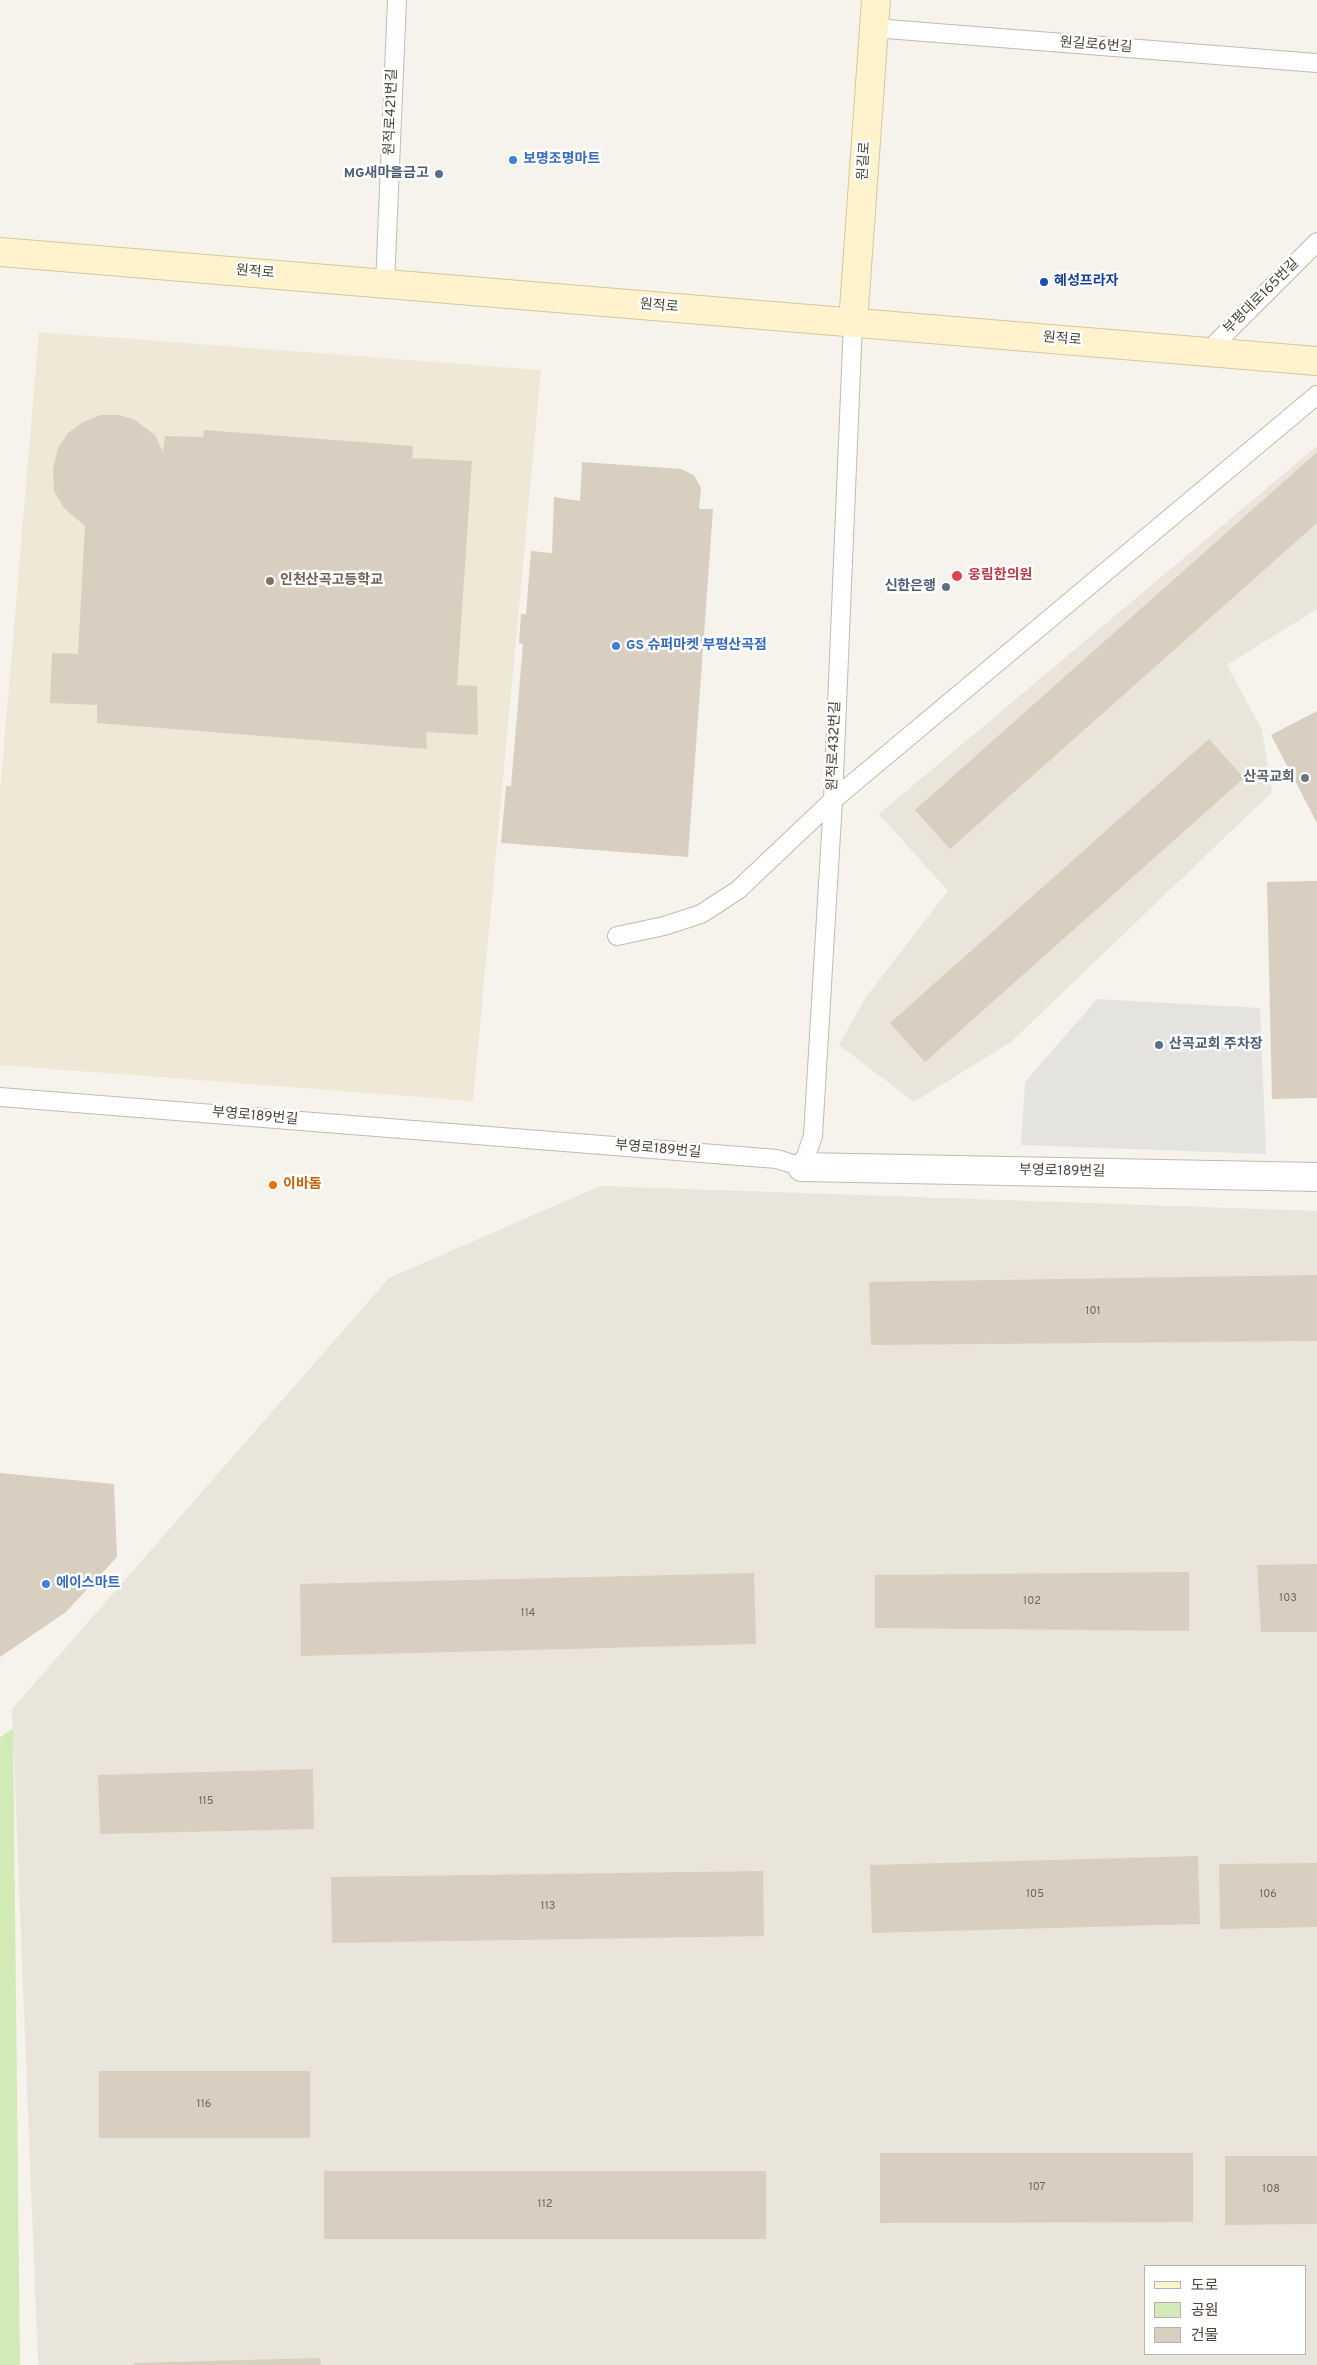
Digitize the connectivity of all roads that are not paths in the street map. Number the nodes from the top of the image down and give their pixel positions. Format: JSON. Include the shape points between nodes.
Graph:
{"nodes":[{"id":1,"x":397,"y":0,"type":"edge"},
{"id":2,"x":876,"y":0,"type":"edge"},
{"id":3,"x":874,"y":28,"type":"junction"},
{"id":4,"x":1317,"y":63,"type":"edge"},
{"id":5,"x":1317,"y":242,"type":"edge"},
{"id":6,"x":0,"y":252,"type":"edge"},
{"id":7,"x":385,"y":284,"type":"junction"},
{"id":8,"x":853,"y":323,"type":"junction"},
{"id":9,"x":1207,"y":352,"type":"junction"},
{"id":10,"x":1317,"y":361,"type":"edge"},
{"id":11,"x":1317,"y":395,"type":"edge"},
{"id":12,"x":833,"y":800,"type":"junction"},
{"id":13,"x":617,"y":936,"type":"dead end"},
{"id":14,"x":0,"y":1097,"type":"edge"},
{"id":15,"x":802,"y":1167,"type":"junction"},
{"id":16,"x":1317,"y":1177,"type":"edge"}],
"edges":[{"from":1,"to":7,"type":"lane","name":"원적로421번길"},
{"from":2,"to":3,"type":"main road","name":"원길로"},
{"from":3,"to":4,"type":"lane","name":"원길로6번길"},
{"from":3,"to":8,"type":"main road","name":"원길로"},
{"from":5,"to":9,"type":"lane","name":"부평대로165번길"},
{"from":6,"to":7,"type":"main road","name":"원적로"},
{"from":7,"to":8,"type":"main road","name":"원적로"},
{"from":8,"to":9,"type":"main road","name":"원적로"},
{"from":8,"to":12,"type":"lane","name":"원적로432번길"},
{"from":9,"to":10,"type":"main road","name":"원적로"},
{"from":11,"to":12,"type":"lane"},
{"from":12,"to":13,"type":"lane","via":[[738,890],[700,914]]},
{"from":12,"to":15,"type":"lane","name":"원적로432번길","via":[[813,1136]]},
{"from":14,"to":15,"type":"lane","name":"부영로189번길","via":[[778,1159]]},
{"from":15,"to":16,"type":"street","name":"부영로189번길"}]}
